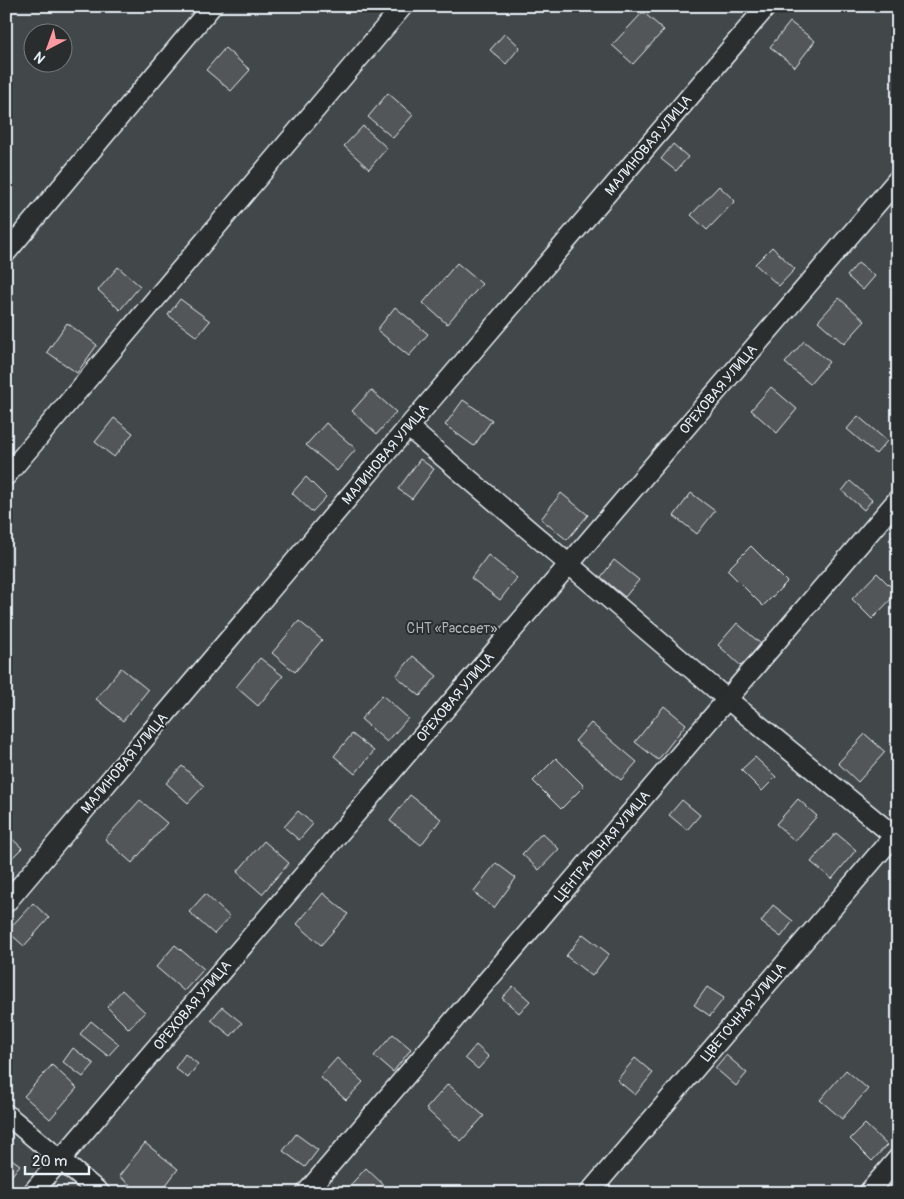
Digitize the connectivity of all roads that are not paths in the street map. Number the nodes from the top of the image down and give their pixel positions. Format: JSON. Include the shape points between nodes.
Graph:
{"nodes":[{"id":1,"x":212,"y":6,"type":"edge"},
{"id":2,"x":403,"y":6,"type":"edge"},
{"id":3,"x":767,"y":6,"type":"edge"},
{"id":4,"x":898,"y":179,"type":"edge"},
{"id":5,"x":6,"y":253,"type":"edge"},
{"id":6,"x":408,"y":427,"type":"junction"},
{"id":7,"x":6,"y":476,"type":"edge"},
{"id":8,"x":898,"y":499,"type":"edge"},
{"id":9,"x":569,"y":564,"type":"junction"},
{"id":10,"x":727,"y":699,"type":"junction"},
{"id":11,"x":896,"y":835,"type":"edge"},
{"id":12,"x":6,"y":903,"type":"edge"},
{"id":13,"x":6,"y":1114,"type":"edge"},
{"id":14,"x":898,"y":1158,"type":"edge"},
{"id":15,"x":61,"y":1159,"type":"junction"},
{"id":16,"x":32,"y":1193,"type":"edge"},
{"id":17,"x":100,"y":1193,"type":"edge"},
{"id":18,"x":306,"y":1193,"type":"edge"},
{"id":19,"x":589,"y":1193,"type":"edge"},
{"id":20,"x":868,"y":1193,"type":"edge"}],
"edges":[{"from":1,"to":5,"type":"street"},
{"from":2,"to":7,"type":"street"},
{"from":3,"to":6,"type":"street","name":"МАЛИНОВАЯ УЛИЦА"},
{"from":4,"to":9,"type":"street","name":"ОРЕХОВАЯ УЛИЦА"},
{"from":6,"to":9,"type":"street"},
{"from":6,"to":12,"type":"street","name":"МАЛИНОВАЯ УЛИЦА"},
{"from":8,"to":10,"type":"street","name":"ЦЕНТРАЛЬНАЯ УЛИЦА"},
{"from":9,"to":10,"type":"street"},
{"from":9,"to":15,"type":"street","name":"ОРЕХОВАЯ УЛИЦА"},
{"from":10,"to":11,"type":"street"},
{"from":10,"to":18,"type":"street","name":"ЦЕНТРАЛЬНАЯ УЛИЦА"},
{"from":11,"to":19,"type":"street","name":"ЦВЕТОЧНАЯ УЛИЦА"},
{"from":13,"to":15,"type":"street"},
{"from":14,"to":20,"type":"street"},
{"from":15,"to":16,"type":"street","name":"ОРЕХОВАЯ УЛИЦА"},
{"from":15,"to":17,"type":"street"}]}
